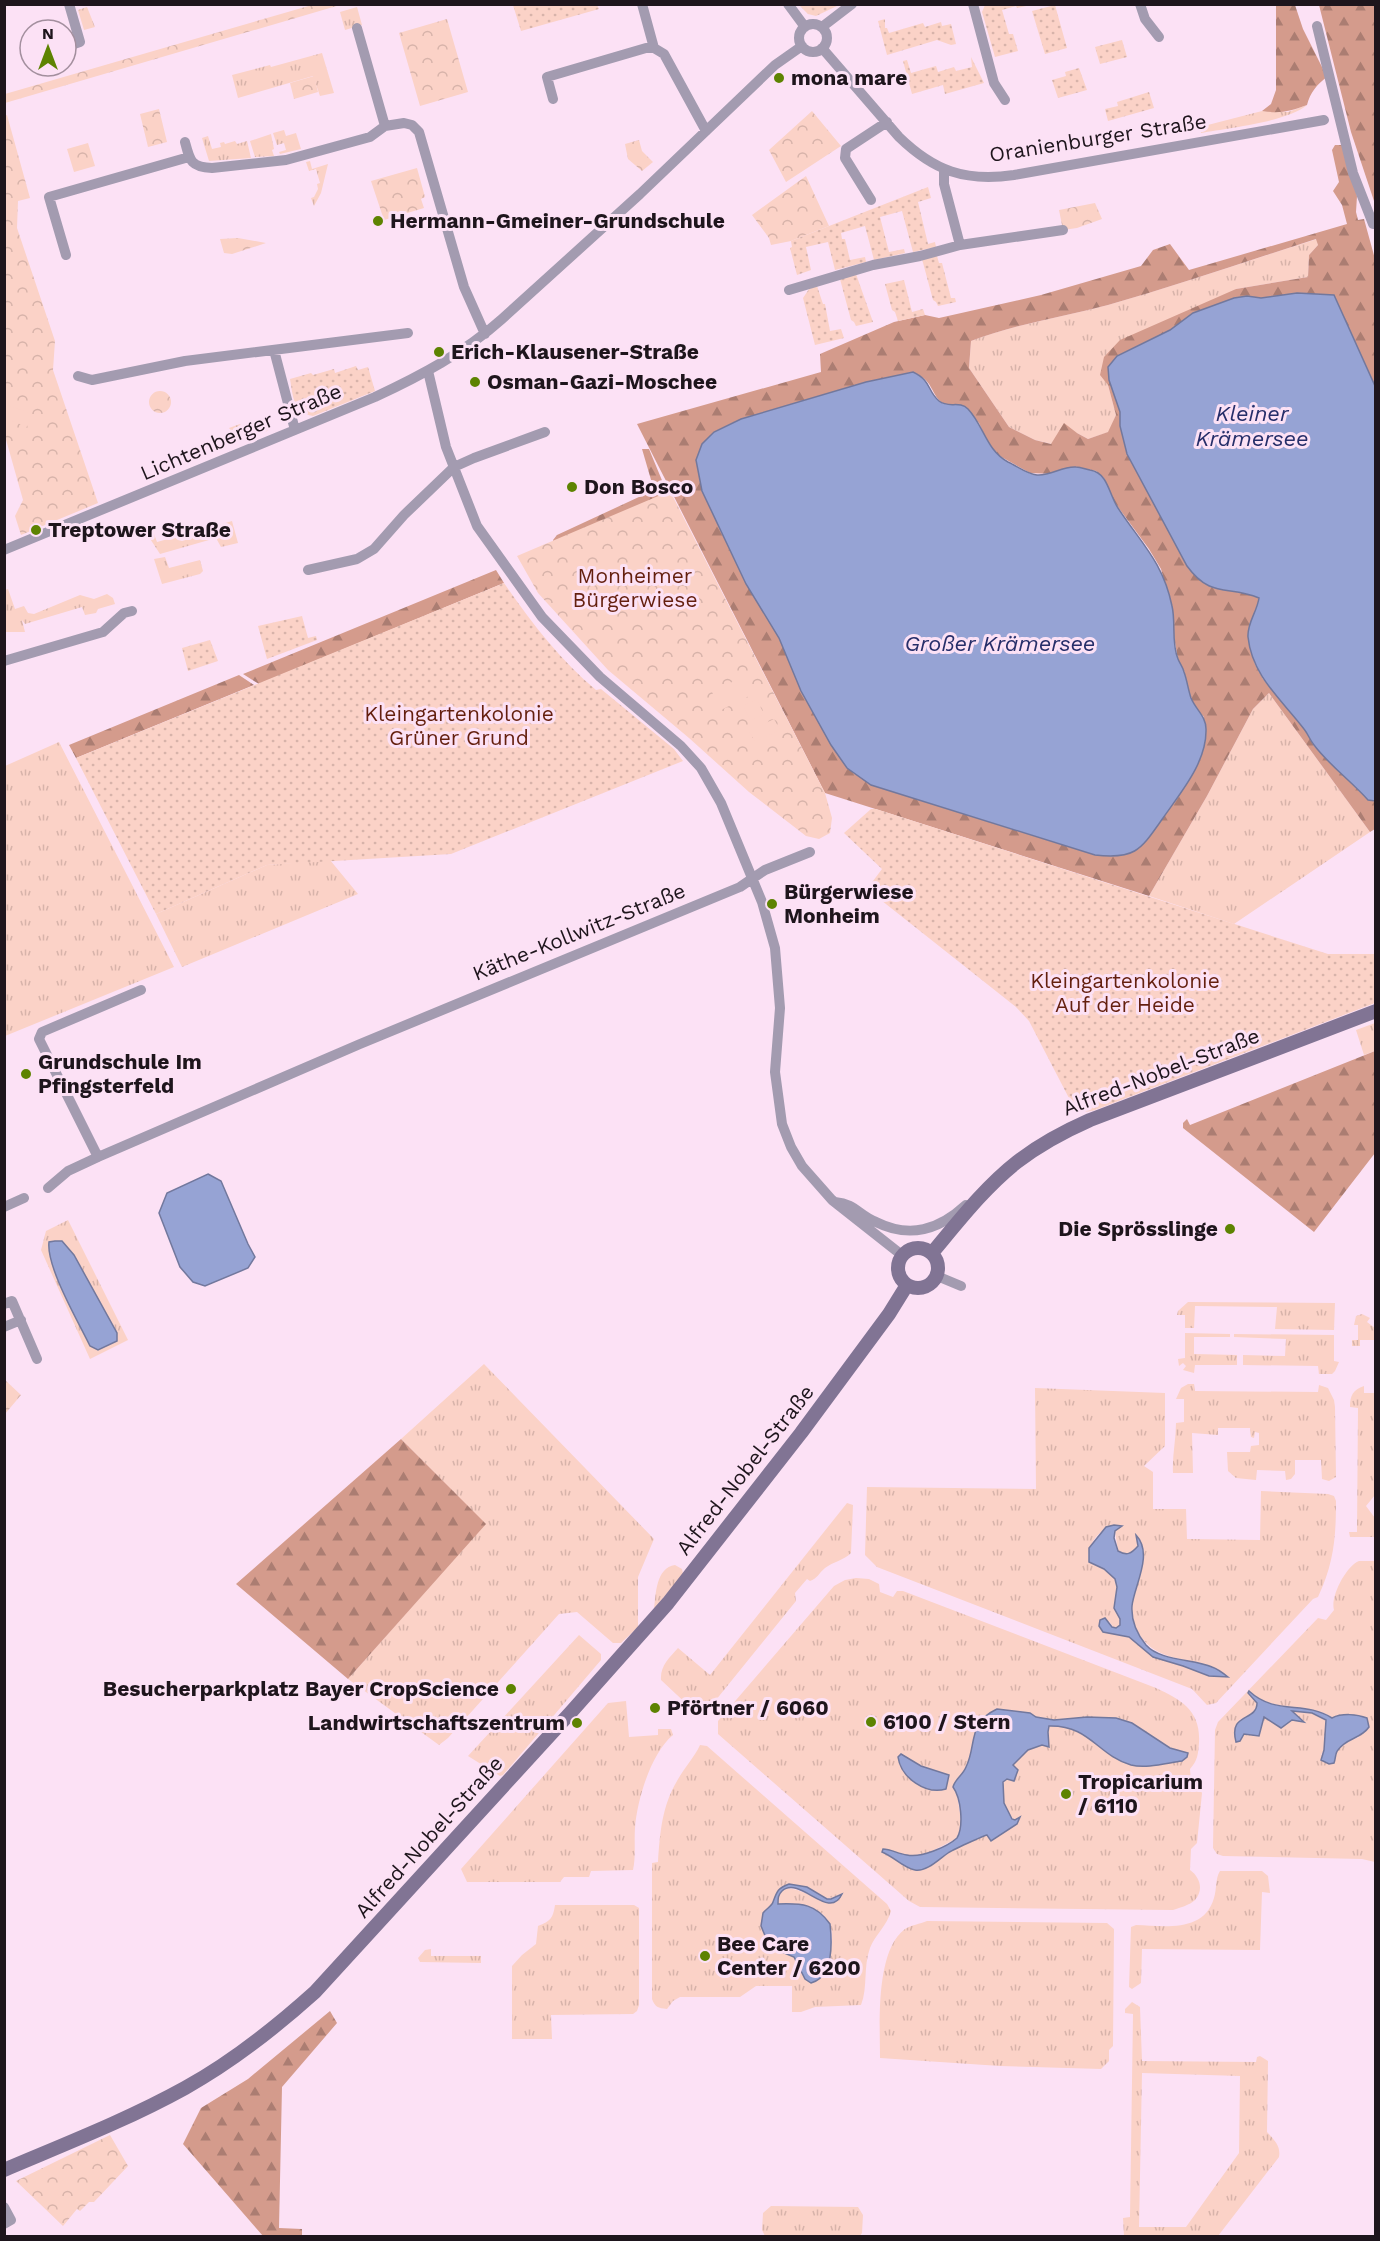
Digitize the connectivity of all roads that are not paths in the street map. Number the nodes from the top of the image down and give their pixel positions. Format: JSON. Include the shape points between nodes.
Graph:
{"nodes":[{"id":1,"x":642,"y":4,"type":"edge"},
{"id":2,"x":788,"y":4,"type":"edge"},
{"id":3,"x":852,"y":4,"type":"edge"},
{"id":4,"x":973,"y":4,"type":"edge"},
{"id":5,"x":1140,"y":4,"type":"edge"},
{"id":6,"x":1317,"y":26,"type":"dead end"},
{"id":7,"x":805,"y":27,"type":"junction"},
{"id":8,"x":822,"y":27,"type":"junction"},
{"id":9,"x":357,"y":28,"type":"dead end"},
{"id":10,"x":1159,"y":37,"type":"dead end"},
{"id":11,"x":802,"y":46,"type":"junction"},
{"id":12,"x":654,"y":48,"type":"junction"},
{"id":13,"x":822,"y":48,"type":"junction"},
{"id":14,"x":553,"y":99,"type":"dead end"},
{"id":15,"x":1005,"y":100,"type":"dead end"},
{"id":16,"x":1324,"y":120,"type":"dead end"},
{"id":17,"x":887,"y":122,"type":"junction"},
{"id":18,"x":385,"y":126,"type":"junction"},
{"id":19,"x":706,"y":131,"type":"junction"},
{"id":20,"x":184,"y":142,"type":"dead end"},
{"id":21,"x":189,"y":157,"type":"junction"},
{"id":22,"x":944,"y":170,"type":"junction"},
{"id":23,"x":871,"y":200,"type":"dead end"},
{"id":24,"x":1373,"y":224,"type":"dead end"},
{"id":25,"x":1063,"y":230,"type":"dead end"},
{"id":26,"x":960,"y":245,"type":"junction"},
{"id":27,"x":66,"y":255,"type":"dead end"},
{"id":28,"x":789,"y":290,"type":"dead end"},
{"id":29,"x":408,"y":333,"type":"dead end"},
{"id":30,"x":485,"y":334,"type":"junction"},
{"id":31,"x":274,"y":350,"type":"junction"},
{"id":32,"x":428,"y":371,"type":"junction"},
{"id":33,"x":78,"y":376,"type":"dead end"},
{"id":34,"x":295,"y":430,"type":"junction"},
{"id":35,"x":544,"y":432,"type":"dead end"},
{"id":36,"x":454,"y":467,"type":"junction"},
{"id":37,"x":4,"y":550,"type":"edge"},
{"id":38,"x":308,"y":570,"type":"dead end"},
{"id":39,"x":132,"y":611,"type":"dead end"},
{"id":40,"x":4,"y":661,"type":"edge"},
{"id":41,"x":810,"y":852,"type":"dead end"},
{"id":42,"x":753,"y":878,"type":"junction"},
{"id":43,"x":141,"y":990,"type":"dead end"},
{"id":44,"x":1376,"y":1011,"type":"edge"},
{"id":45,"x":98,"y":1157,"type":"junction"},
{"id":46,"x":48,"y":1188,"type":"dead end"},
{"id":47,"x":24,"y":1198,"type":"dead end"},
{"id":48,"x":979,"y":1199,"type":"junction"},
{"id":49,"x":834,"y":1202,"type":"junction"},
{"id":50,"x":4,"y":1207,"type":"edge"},
{"id":51,"x":932,"y":1253,"type":"junction"},
{"id":52,"x":903,"y":1256,"type":"junction"},
{"id":53,"x":937,"y":1276,"type":"junction"},
{"id":54,"x":907,"y":1285,"type":"junction"},
{"id":55,"x":961,"y":1286,"type":"dead end"},
{"id":56,"x":5,"y":1304,"type":"edge"},
{"id":57,"x":21,"y":1320,"type":"junction"},
{"id":58,"x":4,"y":1327,"type":"edge"},
{"id":59,"x":37,"y":1359,"type":"dead end"},
{"id":60,"x":4,"y":2170,"type":"edge"},
{"id":61,"x":4,"y":2207,"type":"edge"},
{"id":62,"x":8,"y":2222,"type":"edge"}],
"edges":[{"from":1,"to":12,"type":"street"},
{"from":2,"to":7,"type":"street"},
{"from":3,"to":8,"type":"street"},
{"from":4,"to":15,"type":"street","via":[[994,83]]},
{"from":5,"to":10,"type":"street","via":[[1145,19]]},
{"from":6,"to":24,"type":"street","via":[[1353,173]]},
{"from":7,"to":8,"type":"street"},
{"from":7,"to":11,"type":"street","via":[[799,36]]},
{"from":8,"to":13,"type":"street","via":[[827,38]]},
{"from":9,"to":18,"type":"street"},
{"from":11,"to":13,"type":"street","via":[[809,51]]},
{"from":11,"to":19,"type":"street","name":"Lichtenberger Straße","via":[[775,65]]},
{"from":12,"to":14,"type":"street","via":[[547,77]]},
{"from":12,"to":19,"type":"street","via":[[664,54]]},
{"from":13,"to":17,"type":"street","name":"Oranienburger Straße"},
{"from":16,"to":22,"type":"street","name":"Oranienburger Straße","via":[[1001,177],[975,177]]},
{"from":17,"to":22,"type":"street","name":"Oranienburger Straße","via":[[913,151]]},
{"from":17,"to":23,"type":"street","via":[[846,149],[845,158]]},
{"from":18,"to":21,"type":"street","via":[[370,137],[280,162],[199,167]]},
{"from":18,"to":30,"type":"street","via":[[404,123],[418,132],[464,287]]},
{"from":19,"to":30,"type":"street","name":"Lichtenberger Straße"},
{"from":20,"to":21,"type":"street"},
{"from":21,"to":27,"type":"street","via":[[49,197]]},
{"from":22,"to":26,"type":"street"},
{"from":25,"to":26,"type":"street"},
{"from":26,"to":28,"type":"street"},
{"from":29,"to":31,"type":"street"},
{"from":30,"to":32,"type":"street","name":"Lichtenberger Straße"},
{"from":31,"to":33,"type":"street","via":[[185,361],[92,380]]},
{"from":31,"to":34,"type":"street"},
{"from":32,"to":34,"type":"street","name":"Lichtenberger Straße"},
{"from":32,"to":36,"type":"street"},
{"from":34,"to":37,"type":"street","name":"Lichtenberger Straße"},
{"from":35,"to":36,"type":"street"},
{"from":36,"to":38,"type":"street","via":[[374,549],[357,560]]},
{"from":36,"to":42,"type":"street","via":[[477,526],[542,617],[600,677],[701,768],[721,803]]},
{"from":39,"to":40,"type":"street","via":[[102,632]]},
{"from":41,"to":42,"type":"street","name":"Käthe-Kollwitz-Straße"},
{"from":42,"to":45,"type":"street","name":"Käthe-Kollwitz-Straße","via":[[740,887]]},
{"from":42,"to":49,"type":"street","via":[[767,916],[779,977],[775,1072],[782,1124],[802,1166]]},
{"from":43,"to":45,"type":"street","via":[[42,1032],[39,1039]]},
{"from":44,"to":48,"type":"street","name":"Alfred-Nobel-Straße","via":[[1075,1127],[1017,1162]]},
{"from":45,"to":46,"type":"street","name":"Käthe-Kollwitz-Straße","via":[[68,1171]]},
{"from":47,"to":50,"type":"street"},
{"from":48,"to":49,"type":"street","via":[[934,1227],[911,1231],[874,1222],[848,1203]]},
{"from":48,"to":51,"type":"street","name":"Alfred-Nobel-Straße"},
{"from":49,"to":52,"type":"street"},
{"from":51,"to":52,"type":"street","via":[[914,1249]]},
{"from":51,"to":53,"type":"street","via":[[938,1264]]},
{"from":52,"to":54,"type":"street","via":[[899,1274]]},
{"from":53,"to":54,"type":"street","via":[[924,1288]]},
{"from":53,"to":55,"type":"street"},
{"from":54,"to":60,"type":"street","name":"Alfred-Nobel-Straße","via":[[801,1433],[668,1603],[315,1992],[240,2053],[185,2088]]},
{"from":56,"to":57,"type":"street","via":[[12,1301]]},
{"from":57,"to":58,"type":"street"},
{"from":57,"to":59,"type":"street"},
{"from":61,"to":62,"type":"street"}]}
